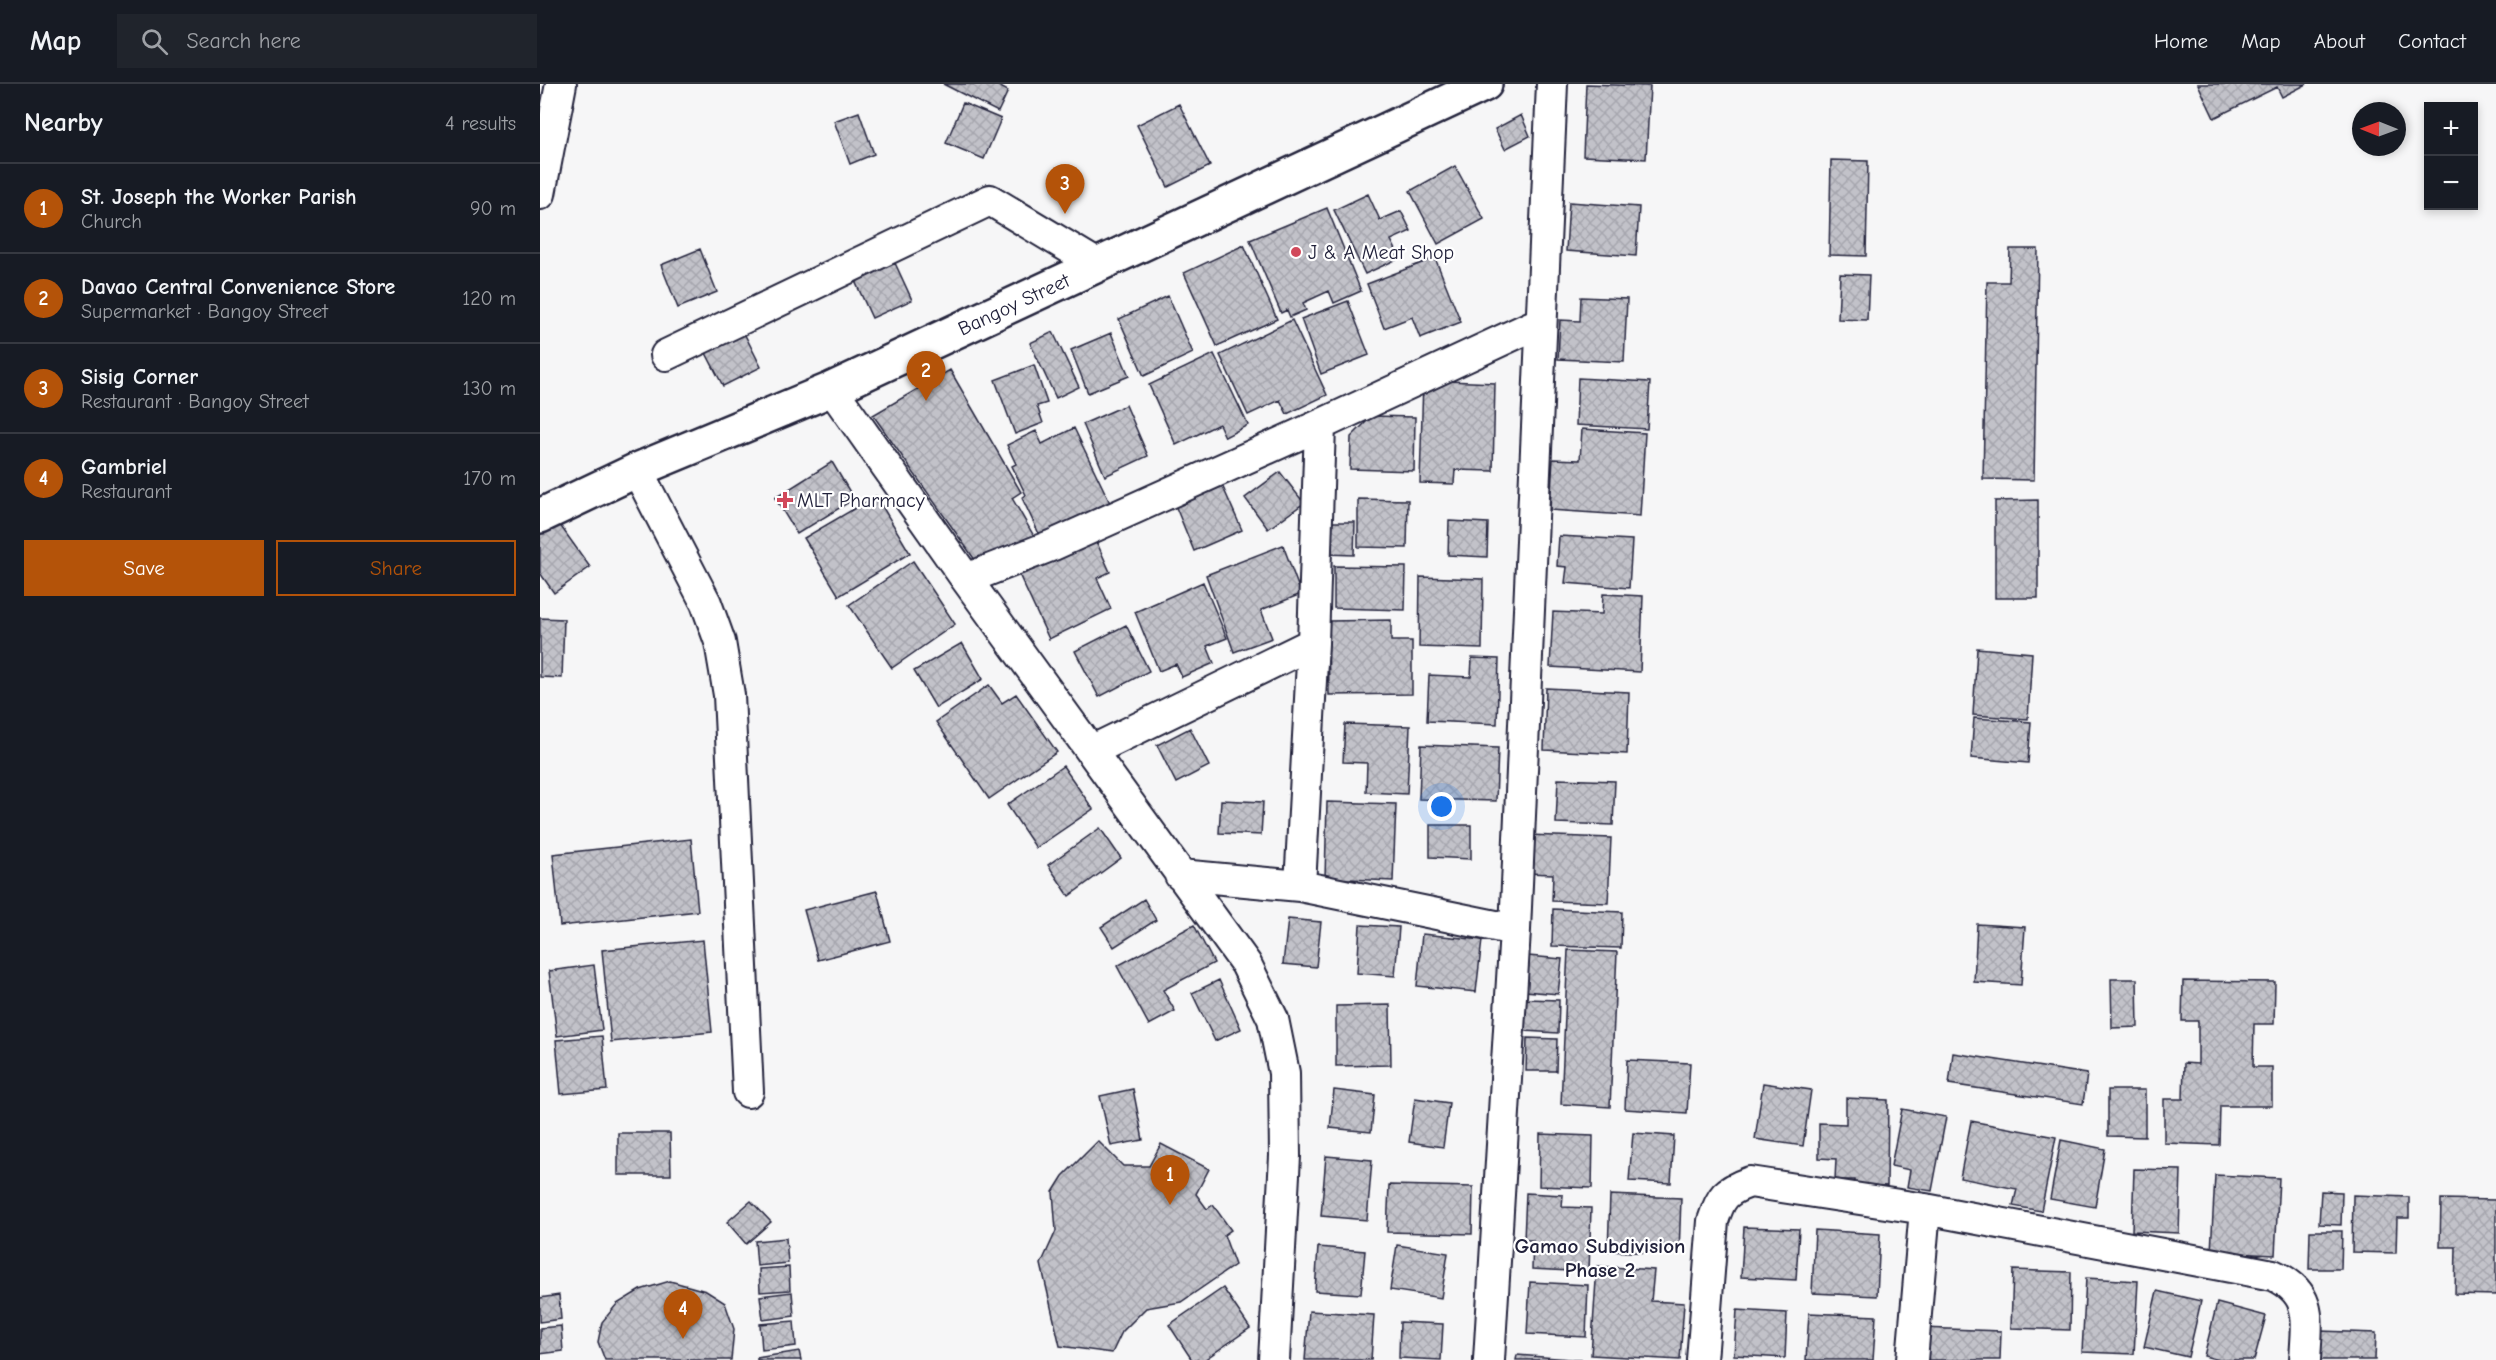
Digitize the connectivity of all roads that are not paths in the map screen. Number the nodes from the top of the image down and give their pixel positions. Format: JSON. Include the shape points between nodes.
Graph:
{"nodes":[{"id":1,"x":561,"y":84,"type":"edge"},
{"id":2,"x":1485,"y":84,"type":"edge"},
{"id":3,"x":1552,"y":84,"type":"edge"},
{"id":4,"x":540,"y":194,"type":"edge"},
{"id":5,"x":1098,"y":265,"type":"junction"},
{"id":6,"x":1540,"y":322,"type":"junction"},
{"id":7,"x":666,"y":355,"type":"dead end"},
{"id":8,"x":832,"y":389,"type":"junction"},
{"id":9,"x":1320,"y":425,"type":"junction"},
{"id":10,"x":637,"y":470,"type":"junction"},
{"id":11,"x":543,"y":510,"type":"edge"},
{"id":12,"x":966,"y":579,"type":"junction"},
{"id":13,"x":1313,"y":643,"type":"junction"},
{"id":14,"x":1091,"y":751,"type":"junction"},
{"id":15,"x":1180,"y":875,"type":"junction"},
{"id":16,"x":1300,"y":886,"type":"junction"},
{"id":17,"x":1515,"y":930,"type":"junction"},
{"id":18,"x":748,"y":1092,"type":"dead end"},
{"id":19,"x":1925,"y":1209,"type":"junction"},
{"id":20,"x":1274,"y":1360,"type":"edge"},
{"id":21,"x":1489,"y":1360,"type":"edge"},
{"id":22,"x":1702,"y":1360,"type":"edge"},
{"id":23,"x":1912,"y":1360,"type":"edge"},
{"id":24,"x":2305,"y":1360,"type":"edge"}],
"edges":[{"from":1,"to":4,"type":"street"},
{"from":2,"to":5,"type":"street","name":"Bangoy Street"},
{"from":3,"to":6,"type":"street"},
{"from":5,"to":7,"type":"street","via":[[990,200]]},
{"from":5,"to":8,"type":"street","name":"Bangoy Street"},
{"from":6,"to":9,"type":"street"},
{"from":6,"to":17,"type":"street"},
{"from":8,"to":10,"type":"street","name":"Bangoy Street"},
{"from":8,"to":12,"type":"street"},
{"from":9,"to":12,"type":"street","via":[[1053,545]]},
{"from":9,"to":13,"type":"street"},
{"from":10,"to":11,"type":"street","name":"Bangoy Street"},
{"from":10,"to":18,"type":"street","via":[[706,603],[720,642],[729,695]]},
{"from":12,"to":14,"type":"street"},
{"from":13,"to":14,"type":"street"},
{"from":13,"to":16,"type":"street"},
{"from":14,"to":15,"type":"street"},
{"from":15,"to":16,"type":"street"},
{"from":15,"to":20,"type":"street","via":[[1246,964],[1272,1019],[1284,1073],[1285,1156]]},
{"from":16,"to":17,"type":"street"},
{"from":17,"to":21,"type":"street"},
{"from":19,"to":22,"type":"street","via":[[1750,1182],[1730,1189],[1719,1202],[1713,1221]]},
{"from":19,"to":23,"type":"street"},
{"from":19,"to":24,"type":"street","via":[[2273,1275],[2301,1294],[2307,1317]]}]}
